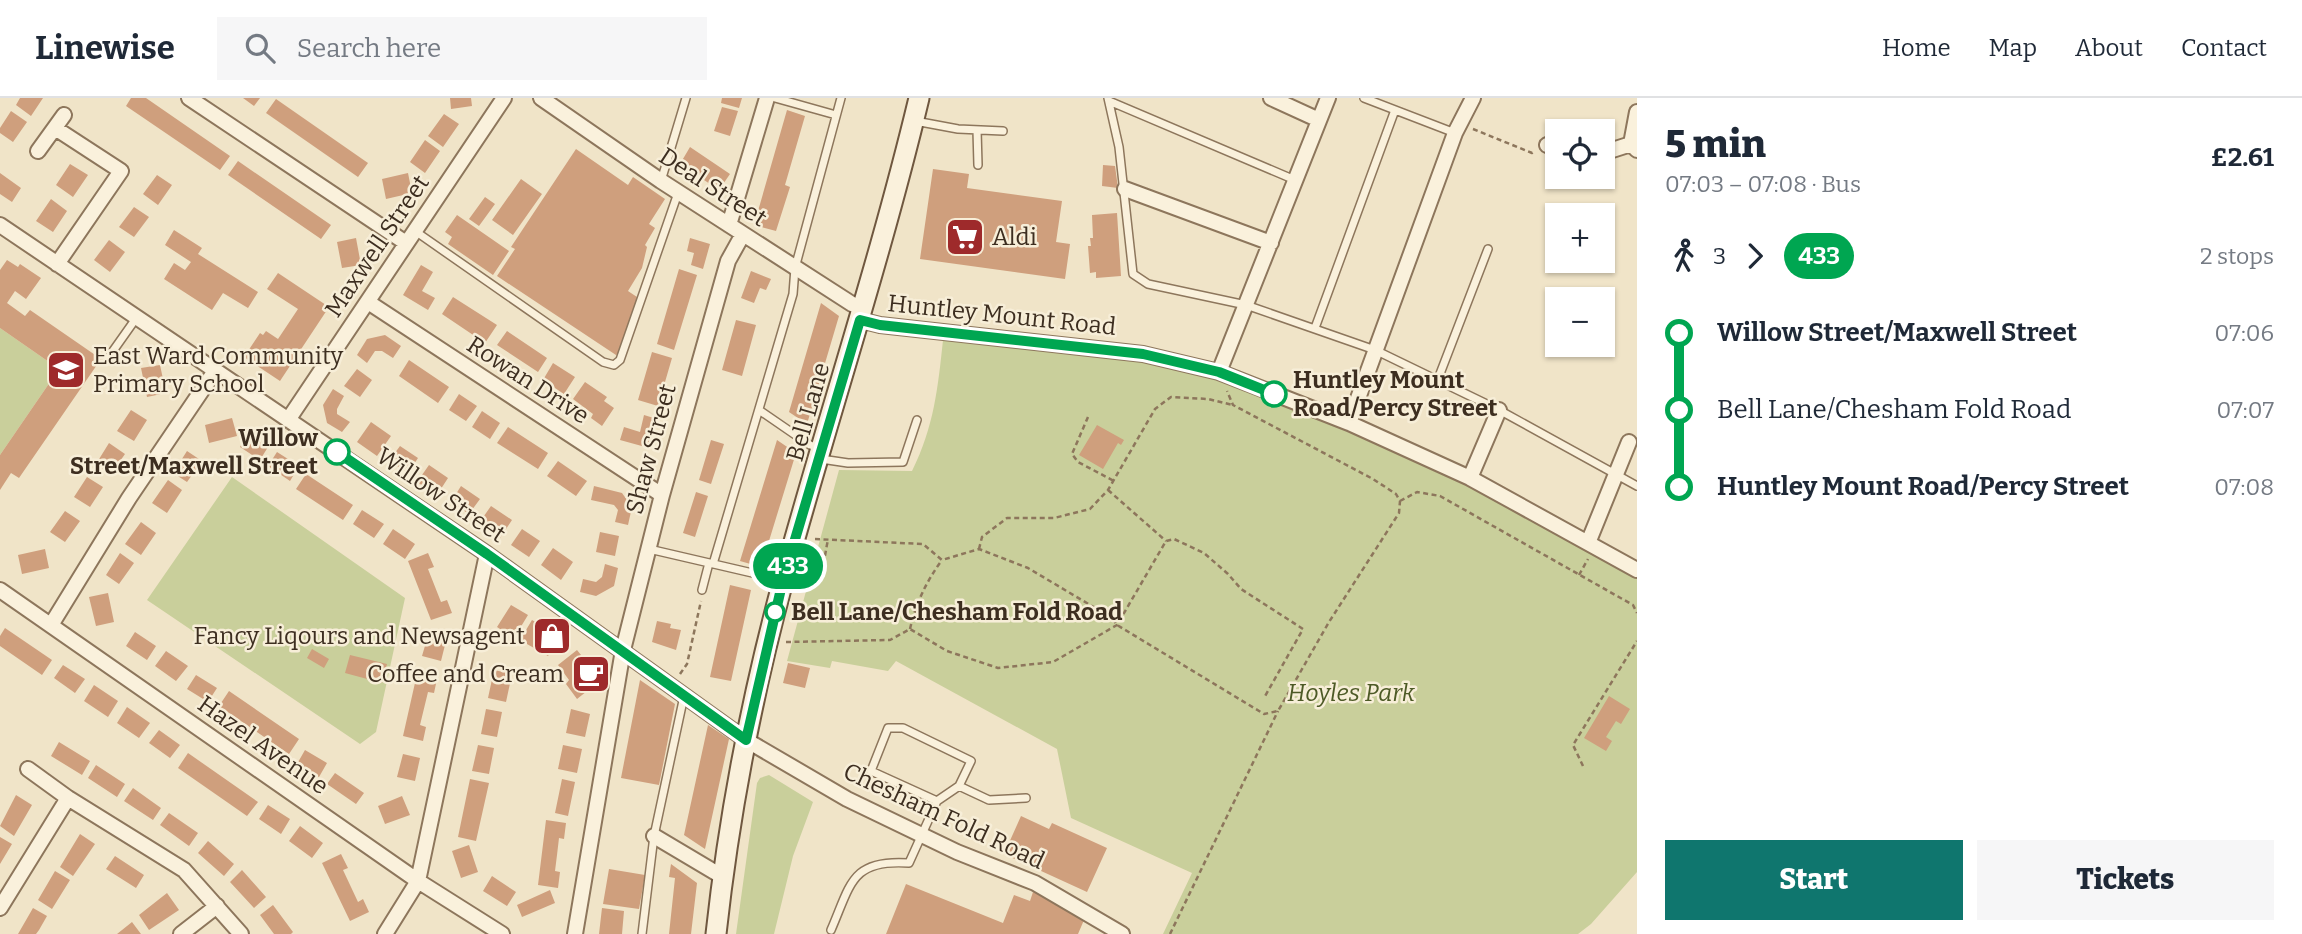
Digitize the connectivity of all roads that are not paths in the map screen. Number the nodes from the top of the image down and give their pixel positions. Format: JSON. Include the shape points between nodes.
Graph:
{"nodes":[{"id":1,"x":189,"y":98,"type":"edge"},
{"id":2,"x":505,"y":98,"type":"edge"},
{"id":3,"x":541,"y":98,"type":"edge"},
{"id":4,"x":686,"y":98,"type":"edge"},
{"id":5,"x":767,"y":98,"type":"edge"},
{"id":6,"x":775,"y":98,"type":"edge"},
{"id":7,"x":841,"y":98,"type":"edge"},
{"id":8,"x":919,"y":98,"type":"edge"},
{"id":9,"x":1271,"y":98,"type":"edge"},
{"id":10,"x":1328,"y":98,"type":"edge"},
{"id":11,"x":1364,"y":98,"type":"edge"},
{"id":12,"x":1472,"y":98,"type":"edge"},
{"id":13,"x":1108,"y":99,"type":"edge"},
{"id":14,"x":1395,"y":110,"type":"junction"},
{"id":15,"x":1637,"y":112,"type":"edge"},
{"id":16,"x":64,"y":115,"type":"dead end"},
{"id":17,"x":836,"y":115,"type":"junction"},
{"id":18,"x":914,"y":120,"type":"junction"},
{"id":19,"x":1319,"y":120,"type":"junction"},
{"id":20,"x":55,"y":128,"type":"junction"},
{"id":21,"x":1457,"y":129,"type":"junction"},
{"id":22,"x":977,"y":130,"type":"junction"},
{"id":23,"x":1003,"y":131,"type":"dead end"},
{"id":24,"x":1634,"y":147,"type":"edge"},
{"id":25,"x":38,"y":151,"type":"dead end"},
{"id":26,"x":1615,"y":151,"type":"edge"},
{"id":27,"x":978,"y":165,"type":"dead end"},
{"id":28,"x":1295,"y":180,"type":"junction"},
{"id":29,"x":661,"y":181,"type":"junction"},
{"id":30,"x":1125,"y":189,"type":"junction"},
{"id":31,"x":678,"y":193,"type":"junction"},
{"id":32,"x":0,"y":225,"type":"edge"},
{"id":33,"x":729,"y":225,"type":"junction"},
{"id":34,"x":415,"y":231,"type":"junction"},
{"id":35,"x":743,"y":234,"type":"junction"},
{"id":36,"x":406,"y":243,"type":"junction"},
{"id":37,"x":1270,"y":243,"type":"junction"},
{"id":38,"x":1488,"y":249,"type":"dead end"},
{"id":39,"x":57,"y":264,"type":"junction"},
{"id":40,"x":795,"y":268,"type":"junction"},
{"id":41,"x":368,"y":302,"type":"junction"},
{"id":42,"x":1246,"y":305,"type":"junction"},
{"id":43,"x":862,"y":314,"type":"junction"},
{"id":44,"x":136,"y":317,"type":"junction"},
{"id":45,"x":1315,"y":327,"type":"junction"},
{"id":46,"x":1376,"y":350,"type":"junction"},
{"id":47,"x":108,"y":358,"type":"dead end"},
{"id":48,"x":215,"y":371,"type":"junction"},
{"id":49,"x":1222,"y":373,"type":"junction"},
{"id":50,"x":1438,"y":379,"type":"junction"},
{"id":51,"x":759,"y":410,"type":"junction"},
{"id":52,"x":1499,"y":410,"type":"junction"},
{"id":53,"x":288,"y":419,"type":"junction"},
{"id":54,"x":917,"y":420,"type":"dead end"},
{"id":55,"x":1349,"y":423,"type":"junction"},
{"id":56,"x":1629,"y":442,"type":"dead end"},
{"id":57,"x":821,"y":454,"type":"junction"},
{"id":58,"x":1616,"y":473,"type":"junction"},
{"id":59,"x":1470,"y":478,"type":"junction"},
{"id":60,"x":1637,"y":486,"type":"edge"},
{"id":61,"x":662,"y":495,"type":"junction"},
{"id":62,"x":1588,"y":543,"type":"junction"},
{"id":63,"x":648,"y":549,"type":"junction"},
{"id":64,"x":487,"y":554,"type":"junction"},
{"id":65,"x":711,"y":564,"type":"junction"},
{"id":66,"x":1637,"y":570,"type":"edge"},
{"id":67,"x":761,"y":575,"type":"dead end"},
{"id":68,"x":0,"y":590,"type":"edge"},
{"id":69,"x":702,"y":590,"type":"road end"},
{"id":70,"x":51,"y":625,"type":"junction"},
{"id":71,"x":623,"y":650,"type":"junction"},
{"id":72,"x":685,"y":695,"type":"junction"},
{"id":73,"x":746,"y":740,"type":"junction"},
{"id":74,"x":29,"y":769,"type":"dead end"},
{"id":75,"x":959,"y":786,"type":"junction"},
{"id":76,"x":68,"y":797,"type":"junction"},
{"id":77,"x":1026,"y":798,"type":"dead end"},
{"id":78,"x":937,"y":801,"type":"junction"},
{"id":79,"x":654,"y":835,"type":"junction"},
{"id":80,"x":922,"y":835,"type":"junction"},
{"id":81,"x":723,"y":877,"type":"junction"},
{"id":82,"x":418,"y":881,"type":"junction"},
{"id":83,"x":217,"y":906,"type":"junction"},
{"id":84,"x":0,"y":908,"type":"edge"},
{"id":85,"x":831,"y":930,"type":"dead end"},
{"id":86,"x":181,"y":934,"type":"edge"},
{"id":87,"x":241,"y":934,"type":"edge"},
{"id":88,"x":385,"y":934,"type":"edge"},
{"id":89,"x":502,"y":934,"type":"edge"},
{"id":90,"x":575,"y":934,"type":"edge"},
{"id":91,"x":642,"y":934,"type":"edge"},
{"id":92,"x":716,"y":934,"type":"edge"},
{"id":93,"x":1122,"y":934,"type":"edge"}],
"edges":[{"from":1,"to":36,"type":"street"},
{"from":2,"to":34,"type":"street","name":"Maxwell Street"},
{"from":3,"to":29,"type":"street","name":"Deal Street"},
{"from":4,"to":29,"type":"lane"},
{"from":5,"to":33,"type":"street"},
{"from":6,"to":17,"type":"lane"},
{"from":7,"to":17,"type":"lane"},
{"from":8,"to":18,"type":"main road","name":"Bell Lane"},
{"from":9,"to":19,"type":"street"},
{"from":10,"to":19,"type":"street"},
{"from":11,"to":14,"type":"lane"},
{"from":12,"to":21,"type":"street"},
{"from":13,"to":28,"type":"lane"},
{"from":13,"to":30,"type":"lane"},
{"from":14,"to":21,"type":"lane"},
{"from":14,"to":45,"type":"lane"},
{"from":15,"to":24,"type":"street"},
{"from":16,"to":20,"type":"street"},
{"from":17,"to":40,"type":"lane"},
{"from":18,"to":22,"type":"lane"},
{"from":18,"to":43,"type":"main road","name":"Bell Lane"},
{"from":19,"to":28,"type":"street"},
{"from":20,"to":25,"type":"street"},
{"from":20,"to":39,"type":"street","via":[[121,171]]},
{"from":21,"to":46,"type":"street"},
{"from":22,"to":23,"type":"lane"},
{"from":22,"to":27,"type":"lane"},
{"from":24,"to":26,"type":"street"},
{"from":28,"to":37,"type":"street"},
{"from":29,"to":31,"type":"street","name":"Deal Street"},
{"from":30,"to":37,"type":"street"},
{"from":30,"to":42,"type":"lane","via":[[1133,274],[1148,284]]},
{"from":31,"to":33,"type":"street","name":"Deal Street"},
{"from":31,"to":34,"type":"lane","via":[[614,366]]},
{"from":32,"to":39,"type":"street","name":"Willow Street"},
{"from":33,"to":35,"type":"street","name":"Deal Street"},
{"from":34,"to":36,"type":"street","name":"Maxwell Street"},
{"from":35,"to":40,"type":"street","name":"Deal Street"},
{"from":35,"to":61,"type":"street","name":"Shaw Street","via":[[728,261]]},
{"from":36,"to":41,"type":"street","name":"Maxwell Street"},
{"from":37,"to":42,"type":"street"},
{"from":38,"to":50,"type":"lane"},
{"from":39,"to":44,"type":"street","name":"Willow Street"},
{"from":40,"to":43,"type":"street","name":"Deal Street"},
{"from":40,"to":51,"type":"lane","via":[[793,294]]},
{"from":41,"to":53,"type":"street","name":"Maxwell Street"},
{"from":41,"to":61,"type":"street","name":"Rowan Drive"},
{"from":42,"to":45,"type":"lane"},
{"from":42,"to":49,"type":"street"},
{"from":43,"to":49,"type":"street","name":"Huntley Mount Road","via":[[880,325],[1143,354]]},
{"from":43,"to":57,"type":"main road","name":"Bell Lane"},
{"from":44,"to":47,"type":"lane"},
{"from":44,"to":48,"type":"street","name":"Willow Street"},
{"from":45,"to":46,"type":"lane"},
{"from":46,"to":50,"type":"lane"},
{"from":46,"to":55,"type":"street"},
{"from":48,"to":53,"type":"street","name":"Willow Street"},
{"from":48,"to":70,"type":"street"},
{"from":49,"to":55,"type":"street","name":"Huntley Mount Road"},
{"from":50,"to":52,"type":"lane"},
{"from":51,"to":57,"type":"lane"},
{"from":51,"to":65,"type":"lane"},
{"from":52,"to":58,"type":"lane"},
{"from":52,"to":59,"type":"street"},
{"from":53,"to":64,"type":"street","name":"Willow Street"},
{"from":54,"to":57,"type":"lane","via":[[902,462],[848,463]]},
{"from":55,"to":59,"type":"street","name":"Huntley Mount Road"},
{"from":56,"to":58,"type":"street"},
{"from":57,"to":73,"type":"main road","name":"Bell Lane","via":[[781,590]]},
{"from":58,"to":60,"type":"lane"},
{"from":58,"to":62,"type":"street"},
{"from":59,"to":62,"type":"street","name":"Huntley Mount Road"},
{"from":61,"to":63,"type":"street","name":"Shaw Street"},
{"from":62,"to":66,"type":"street","name":"Huntley Mount Road"},
{"from":63,"to":65,"type":"lane"},
{"from":63,"to":71,"type":"street","name":"Shaw Street"},
{"from":64,"to":71,"type":"street","name":"Willow Street"},
{"from":64,"to":82,"type":"street"},
{"from":65,"to":67,"type":"lane"},
{"from":65,"to":69,"type":"lane"},
{"from":68,"to":70,"type":"street","name":"Hazel Avenue"},
{"from":70,"to":82,"type":"street","name":"Hazel Avenue"},
{"from":71,"to":72,"type":"street","name":"Willow Street"},
{"from":71,"to":90,"type":"street","name":"Shaw Street"},
{"from":72,"to":73,"type":"street","name":"Willow Street"},
{"from":72,"to":79,"type":"lane"},
{"from":73,"to":80,"type":"street","name":"Chesham Fold Road","via":[[847,799]]},
{"from":73,"to":81,"type":"main road","name":"Bell Lane"},
{"from":74,"to":76,"type":"street"},
{"from":75,"to":77,"type":"lane","via":[[989,800]]},
{"from":75,"to":78,"type":"lane"},
{"from":75,"to":78,"type":"lane","via":[[971,761],[902,728],[888,728],[871,771]]},
{"from":76,"to":83,"type":"street","via":[[184,870]]},
{"from":76,"to":84,"type":"street"},
{"from":78,"to":80,"type":"lane"},
{"from":79,"to":81,"type":"street"},
{"from":79,"to":91,"type":"lane"},
{"from":80,"to":85,"type":"lane","via":[[909,863],[886,861],[853,878]]},
{"from":80,"to":93,"type":"street","name":"Chesham Fold Road","via":[[1035,883]]},
{"from":81,"to":92,"type":"main road","name":"Bell Lane"},
{"from":82,"to":88,"type":"street"},
{"from":82,"to":89,"type":"street","name":"Hazel Avenue"},
{"from":83,"to":86,"type":"street"},
{"from":83,"to":87,"type":"street"}]}
